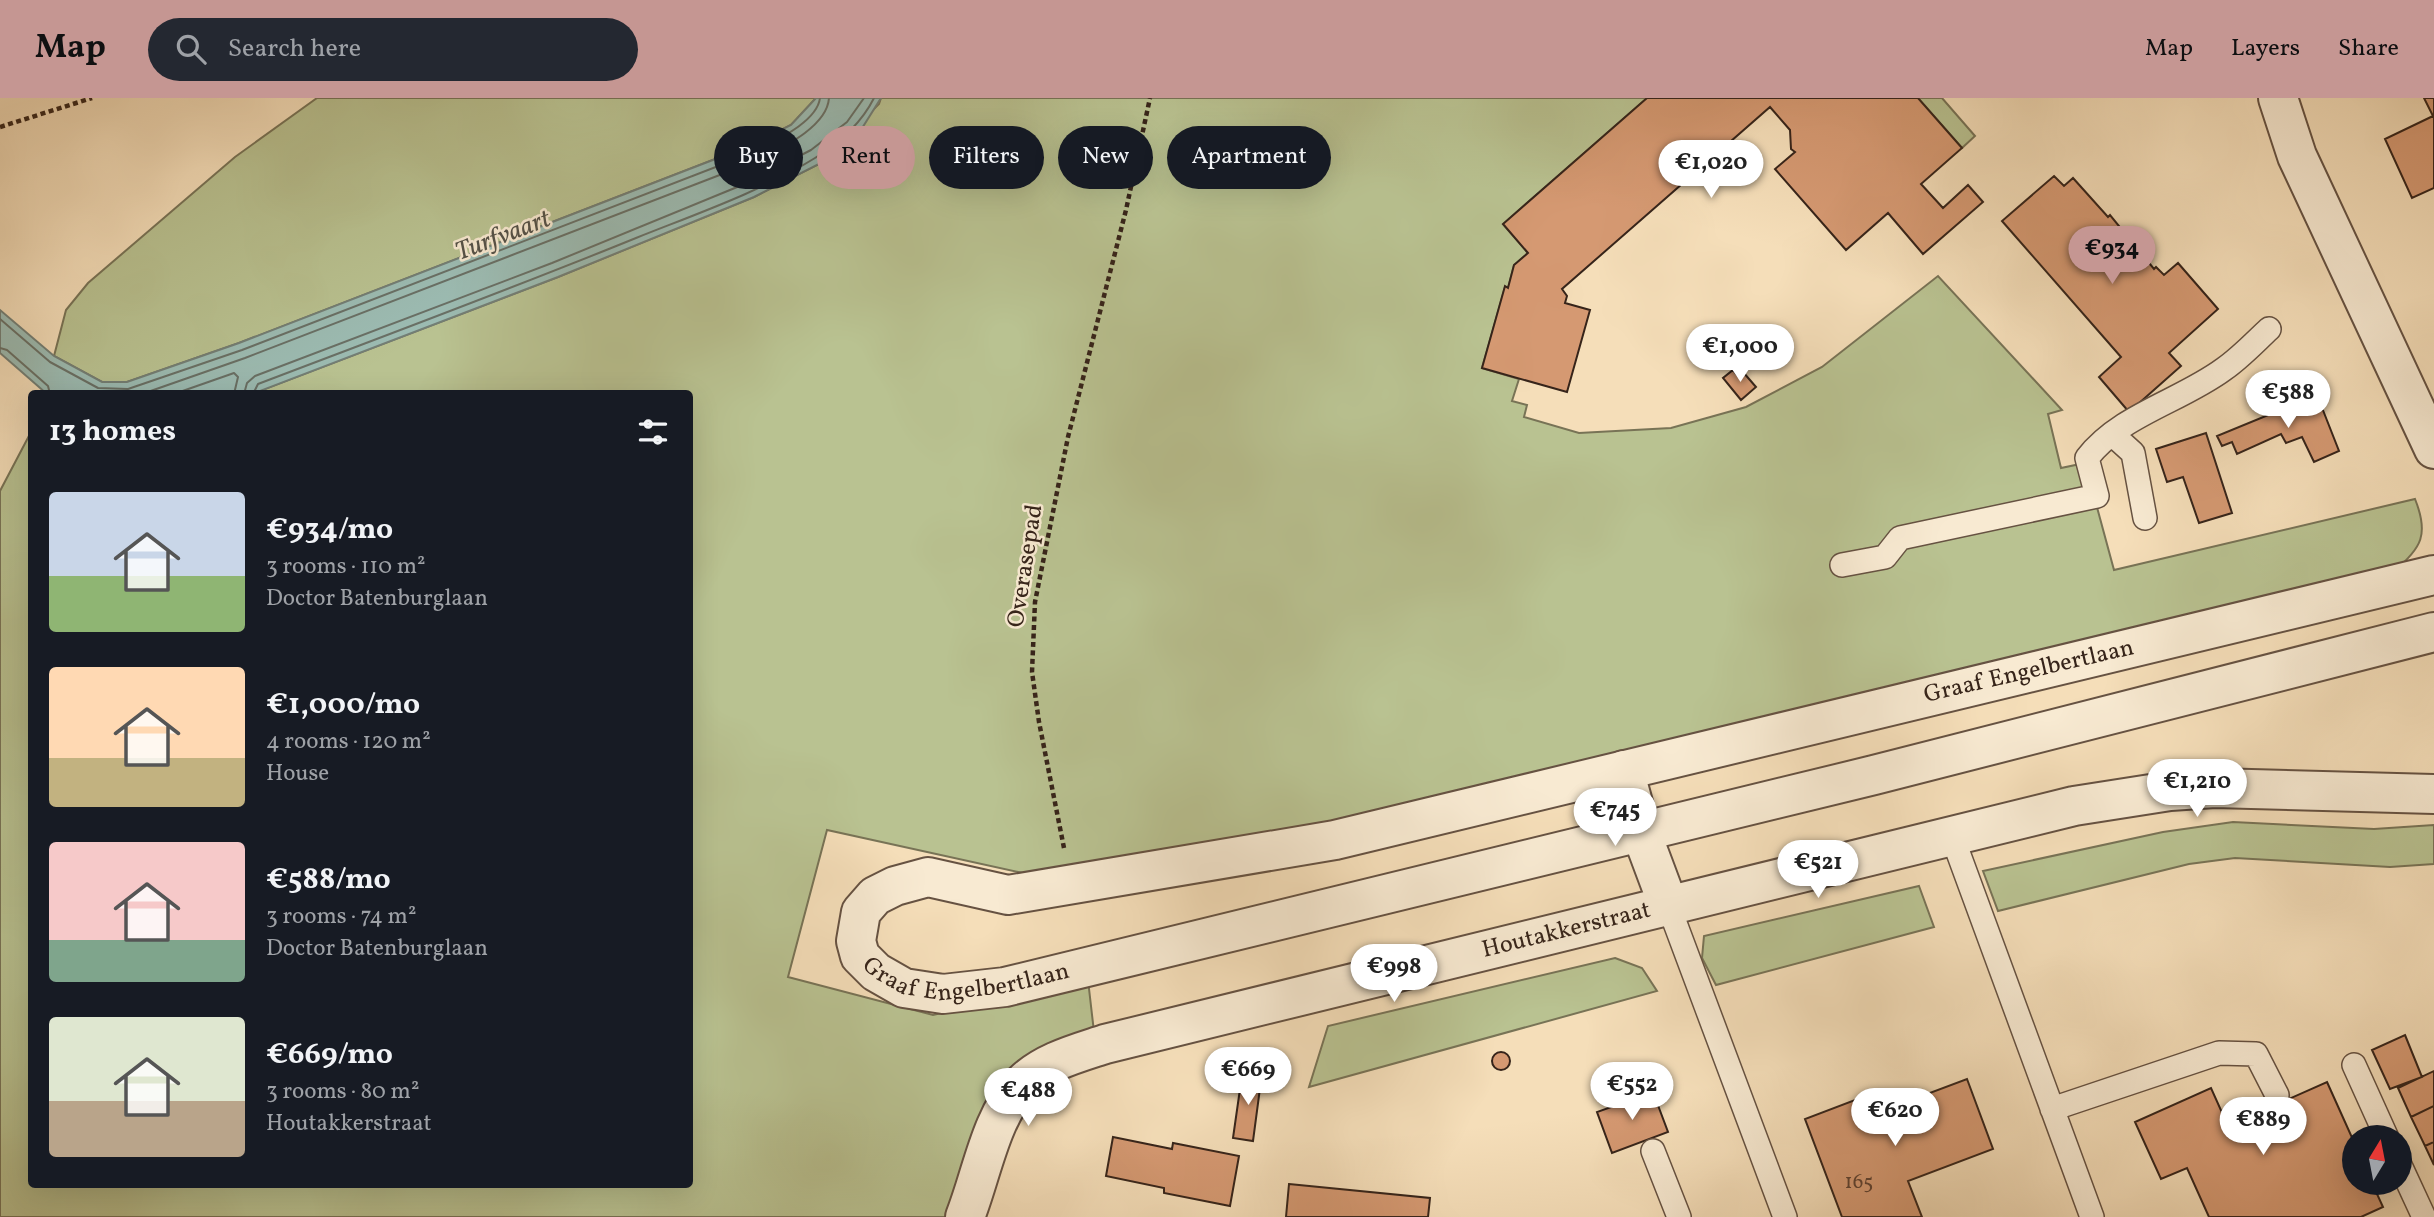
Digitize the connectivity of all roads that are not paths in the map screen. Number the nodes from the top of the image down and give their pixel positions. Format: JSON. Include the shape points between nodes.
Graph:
{"nodes":[{"id":1,"x":2278,"y":98,"type":"edge"},
{"id":2,"x":2269,"y":329,"type":"dead end"},
{"id":3,"x":2112,"y":434,"type":"junction"},
{"id":4,"x":2434,"y":449,"type":"edge"},
{"id":5,"x":2146,"y":519,"type":"dead end"},
{"id":6,"x":1842,"y":565,"type":"dead end"},
{"id":7,"x":2434,"y":575,"type":"edge"},
{"id":8,"x":2434,"y":632,"type":"edge"},
{"id":9,"x":1624,"y":770,"type":"junction"},
{"id":10,"x":2434,"y":794,"type":"edge"},
{"id":11,"x":1641,"y":832,"type":"junction"},
{"id":12,"x":1952,"y":836,"type":"junction"},
{"id":13,"x":1669,"y":907,"type":"junction"},
{"id":14,"x":2354,"y":1065,"type":"dead end"},
{"id":15,"x":2277,"y":1095,"type":"dead end"},
{"id":16,"x":2052,"y":1110,"type":"junction"},
{"id":17,"x":2382,"y":1125,"type":"edge"},
{"id":18,"x":1653,"y":1150,"type":"dead end"},
{"id":19,"x":2412,"y":1191,"type":"edge"},
{"id":20,"x":975,"y":1211,"type":"edge"},
{"id":21,"x":2090,"y":1212,"type":"edge"},
{"id":22,"x":1679,"y":1217,"type":"edge"},
{"id":23,"x":1785,"y":1217,"type":"edge"},
{"id":24,"x":2424,"y":1217,"type":"edge"}],
"edges":[{"from":1,"to":4,"type":"street","via":[[2379,352]]},
{"from":2,"to":3,"type":"lane","via":[[2224,369]]},
{"from":3,"to":5,"type":"lane","via":[[2133,453]]},
{"from":3,"to":6,"type":"lane","via":[[2087,458],[2097,496],[1900,538],[1885,556]]},
{"from":7,"to":9,"type":"street","name":"Graaf Engelbertlaan"},
{"from":8,"to":11,"type":"street","name":"Graaf Engelbertlaan"},
{"from":9,"to":11,"type":"street"},
{"from":9,"to":11,"type":"street","name":"Graaf Engelbertlaan","via":[[1335,840],[1071,886],[1008,895],[928,877],[876,895],[861,912],[856,941],[860,956],[876,972],[904,988],[943,994],[974,992]]},
{"from":10,"to":12,"type":"street","via":[[2263,787],[2169,791],[2074,806]]},
{"from":11,"to":13,"type":"street"},
{"from":12,"to":13,"type":"street"},
{"from":12,"to":16,"type":"lane"},
{"from":13,"to":20,"type":"street","name":"Houtakkerstraat","via":[[1070,1055],[1024,1082],[1003,1110]]},
{"from":13,"to":23,"type":"lane"},
{"from":14,"to":17,"type":"lane"},
{"from":15,"to":16,"type":"lane","via":[[2256,1054],[2219,1053]]},
{"from":16,"to":21,"type":"lane"},
{"from":18,"to":22,"type":"lane"},
{"from":19,"to":24,"type":"lane"}]}
